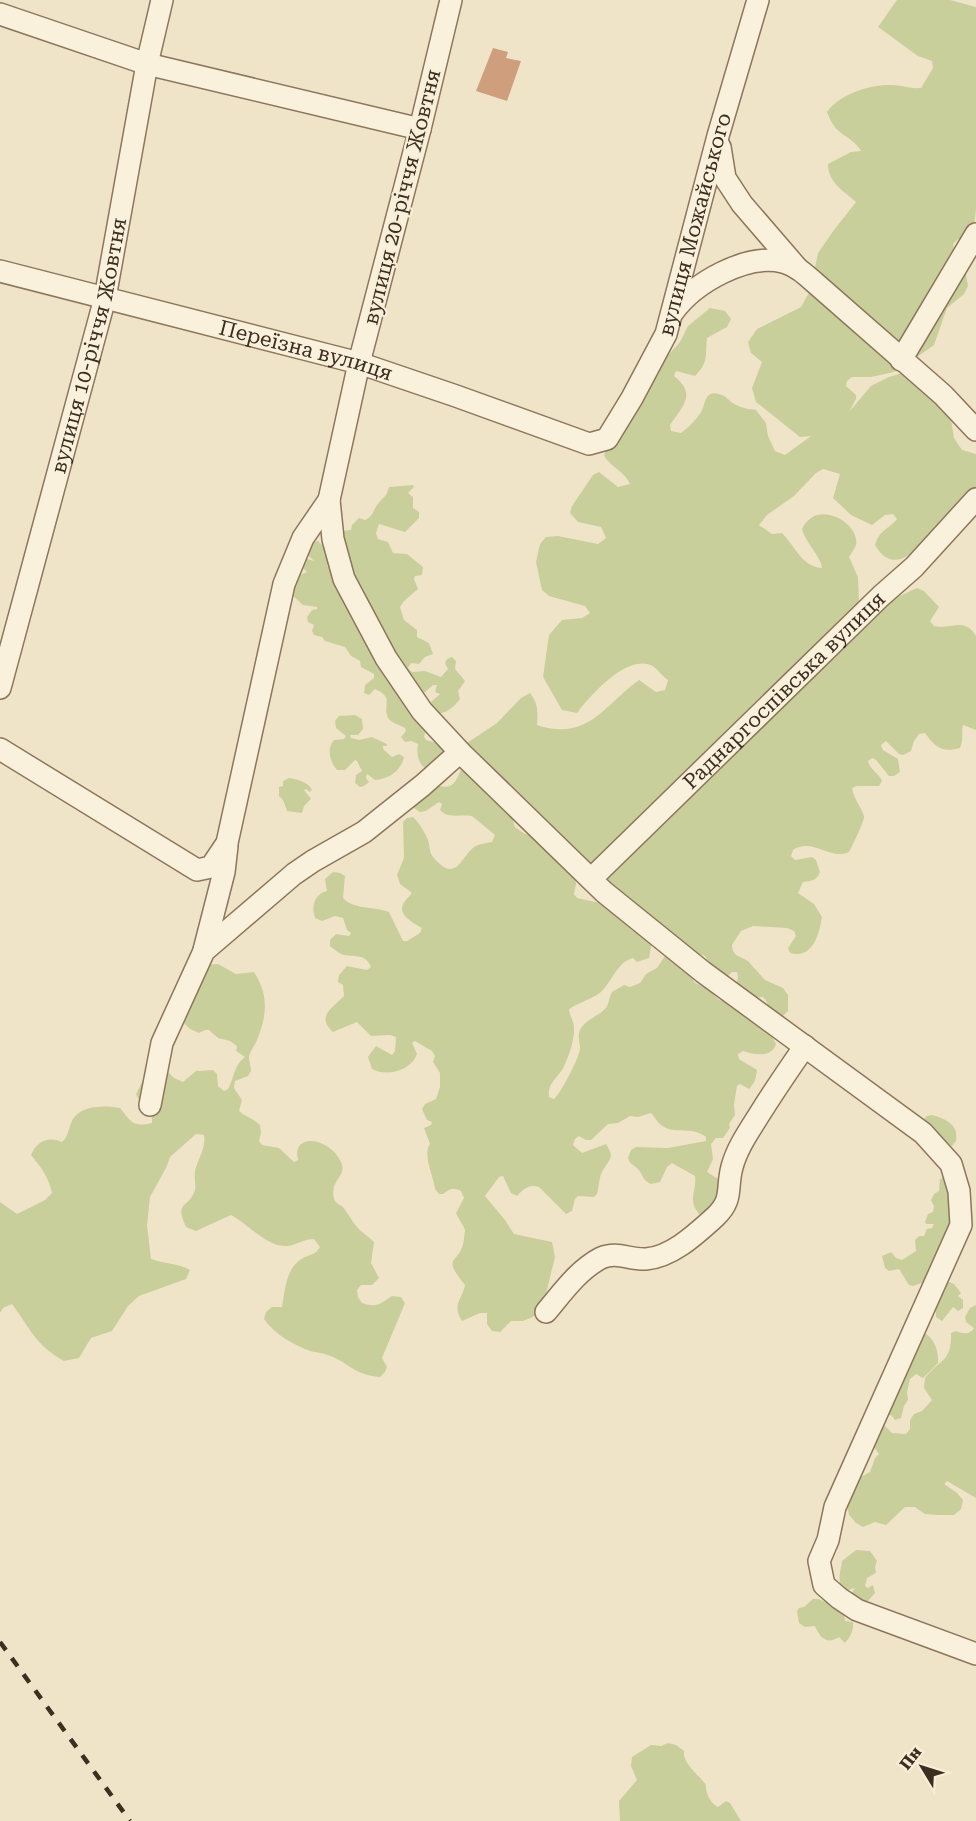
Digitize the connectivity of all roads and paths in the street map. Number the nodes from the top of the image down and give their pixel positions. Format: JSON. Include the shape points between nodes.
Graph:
{"nodes":[{"id":1,"x":162,"y":0,"type":"edge"},
{"id":2,"x":451,"y":0,"type":"edge"},
{"id":3,"x":758,"y":0,"type":"edge"},
{"id":4,"x":0,"y":14,"type":"edge"},
{"id":5,"x":147,"y":64,"type":"junction"},
{"id":6,"x":420,"y":129,"type":"junction"},
{"id":7,"x":718,"y":136,"type":"junction"},
{"id":8,"x":976,"y":234,"type":"edge"},
{"id":9,"x":799,"y":269,"type":"junction"},
{"id":10,"x":0,"y":271,"type":"edge"},
{"id":11,"x":105,"y":298,"type":"junction"},
{"id":12,"x":671,"y":314,"type":"junction"},
{"id":13,"x":901,"y":360,"type":"junction"},
{"id":14,"x":359,"y":363,"type":"junction"},
{"id":15,"x":976,"y":430,"type":"edge"},
{"id":16,"x":607,"y":439,"type":"joint"},
{"id":17,"x":976,"y":499,"type":"edge"},
{"id":18,"x":329,"y":500,"type":"junction"},
{"id":19,"x":0,"y":688,"type":"edge"},
{"id":20,"x":0,"y":749,"type":"edge"},
{"id":21,"x":460,"y":752,"type":"junction"},
{"id":22,"x":227,"y":843,"type":"junction"},
{"id":23,"x":591,"y":879,"type":"junction"},
{"id":24,"x":204,"y":951,"type":"junction"},
{"id":25,"x":805,"y":1046,"type":"junction"},
{"id":26,"x":150,"y":1105,"type":"dead end"},
{"id":27,"x":546,"y":1312,"type":"dead end"},
{"id":28,"x":976,"y":1654,"type":"edge"}],
"edges":[{"from":1,"to":5,"type":"street","name":"вулиця 10-річчя Жовтня"},
{"from":2,"to":6,"type":"street","name":"вулиця 20-річчя Жовтня"},
{"from":3,"to":7,"type":"street","name":"вулиця Можайського"},
{"from":4,"to":5,"type":"street"},
{"from":5,"to":6,"type":"street"},
{"from":5,"to":11,"type":"street","name":"вулиця 10-річчя Жовтня"},
{"from":6,"to":14,"type":"street","name":"вулиця 20-річчя Жовтня"},
{"from":7,"to":9,"type":"street","via":[[725,178],[742,204]]},
{"from":7,"to":12,"type":"street","name":"вулиця Можайського"},
{"from":8,"to":13,"type":"street"},
{"from":9,"to":12,"type":"street","via":[[783,262],[746,263],[702,285]]},
{"from":9,"to":13,"type":"street"},
{"from":10,"to":11,"type":"street","name":"Переїзна вулиця"},
{"from":11,"to":14,"type":"street","name":"Переїзна вулиця"},
{"from":11,"to":19,"type":"street","name":"вулиця 10-річчя Жовтня"},
{"from":12,"to":16,"type":"street","name":"вулиця Можайського","via":[[666,334]]},
{"from":13,"to":15,"type":"street","via":[[943,395]]},
{"from":14,"to":16,"type":"street","name":"Переїзна вулиця","via":[[589,444]]},
{"from":14,"to":18,"type":"street","name":"вулиця 20-річчя Жовтня"},
{"from":17,"to":23,"type":"street","name":"Раднаргоспівська вулиця","via":[[914,567]]},
{"from":18,"to":21,"type":"street","via":[[333,539],[344,579],[362,616],[422,711]]},
{"from":18,"to":22,"type":"street","via":[[303,538],[284,584]]},
{"from":20,"to":22,"type":"street","via":[[197,870],[211,867]]},
{"from":21,"to":23,"type":"street"},
{"from":21,"to":24,"type":"street","via":[[364,832],[294,874]]},
{"from":22,"to":24,"type":"street","via":[[224,872]]},
{"from":23,"to":25,"type":"street","via":[[703,972]]},
{"from":24,"to":26,"type":"street","via":[[162,1043]]},
{"from":25,"to":27,"type":"street","via":[[747,1134],[732,1168],[725,1206],[670,1253],[645,1259],[619,1255],[602,1258],[578,1275]]},
{"from":25,"to":28,"type":"street","via":[[923,1132],[951,1164],[959,1191],[961,1225],[835,1507],[819,1561],[824,1585],[857,1610]]}]}
